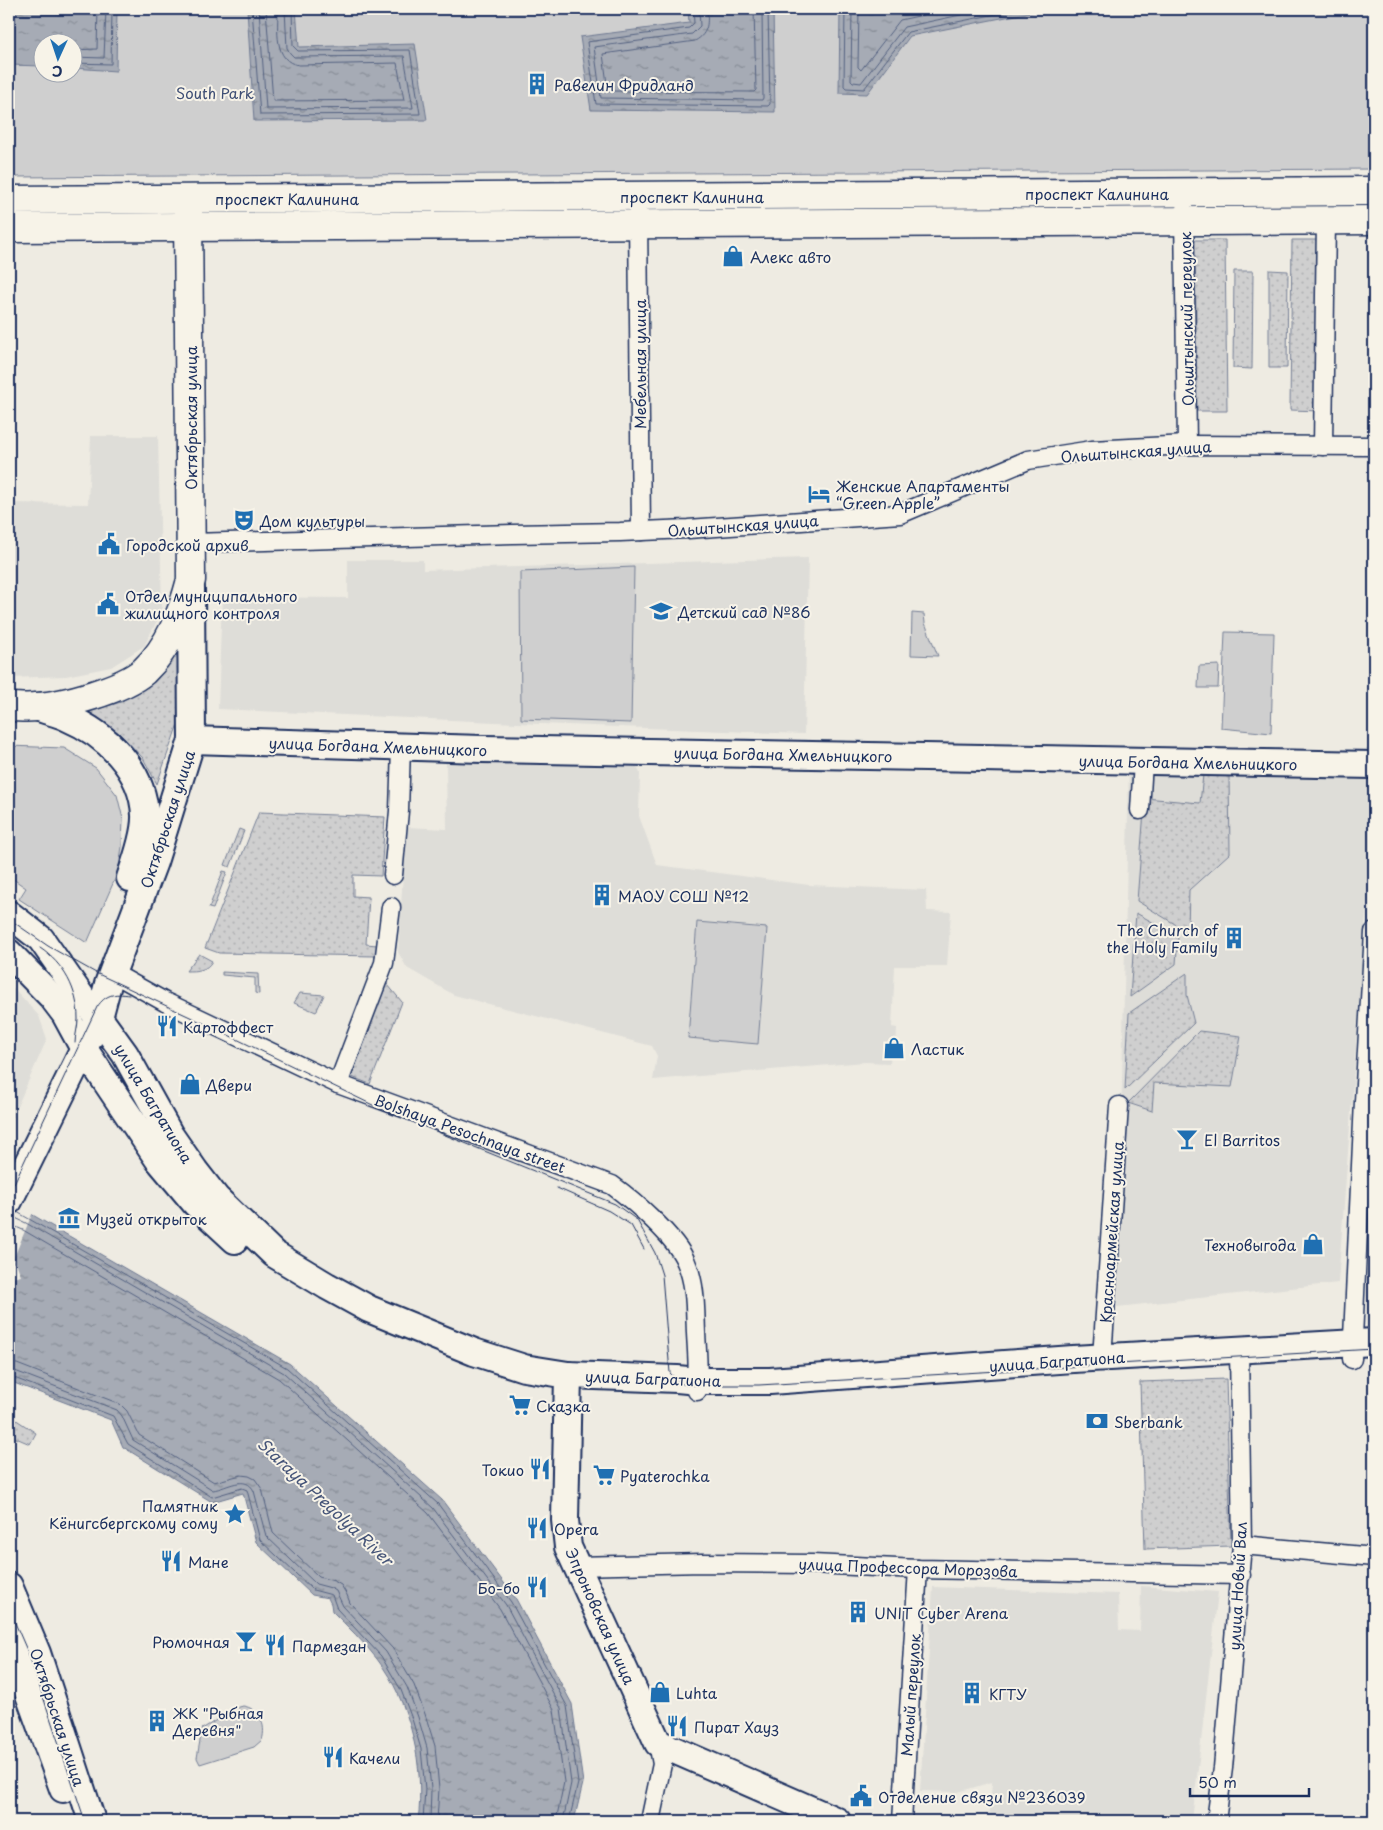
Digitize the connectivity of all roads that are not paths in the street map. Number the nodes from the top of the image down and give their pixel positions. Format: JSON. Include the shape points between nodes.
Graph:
{"nodes":[{"id":1,"x":1184,"y":192,"type":"junction"},
{"id":2,"x":1374,"y":192,"type":"edge"},
{"id":3,"x":637,"y":196,"type":"junction"},
{"id":4,"x":188,"y":199,"type":"junction"},
{"id":5,"x":9,"y":200,"type":"edge"},
{"id":6,"x":1326,"y":220,"type":"junction"},
{"id":7,"x":1374,"y":220,"type":"edge"},
{"id":8,"x":1185,"y":221,"type":"junction"},
{"id":9,"x":638,"y":226,"type":"junction"},
{"id":10,"x":9,"y":228,"type":"edge"},
{"id":11,"x":188,"y":228,"type":"junction"},
{"id":12,"x":1187,"y":445,"type":"junction"},
{"id":13,"x":1323,"y":446,"type":"junction"},
{"id":14,"x":1374,"y":446,"type":"edge"},
{"id":15,"x":641,"y":531,"type":"junction"},
{"id":16,"x":191,"y":543,"type":"junction"},
{"id":17,"x":191,"y":580,"type":"junction"},
{"id":18,"x":9,"y":707,"type":"edge"},
{"id":19,"x":37,"y":707,"type":"junction"},
{"id":20,"x":192,"y":740,"type":"junction"},
{"id":21,"x":401,"y":747,"type":"junction"},
{"id":22,"x":1144,"y":762,"type":"junction"},
{"id":23,"x":1374,"y":765,"type":"edge"},
{"id":24,"x":1140,"y":810,"type":"dead end"},
{"id":25,"x":394,"y":874,"type":"dead end"},
{"id":26,"x":391,"y":908,"type":"dead end"},
{"id":27,"x":9,"y":914,"type":"edge"},
{"id":28,"x":1374,"y":932,"type":"edge"},
{"id":29,"x":9,"y":953,"type":"edge"},
{"id":30,"x":113,"y":973,"type":"junction"},
{"id":31,"x":92,"y":1002,"type":"junction"},
{"id":32,"x":79,"y":1040,"type":"junction"},
{"id":33,"x":338,"y":1084,"type":"junction"},
{"id":34,"x":1119,"y":1106,"type":"dead end"},
{"id":35,"x":9,"y":1167,"type":"edge"},
{"id":36,"x":9,"y":1201,"type":"edge"},
{"id":37,"x":1363,"y":1350,"type":"edge"},
{"id":38,"x":1239,"y":1356,"type":"junction"},
{"id":39,"x":1102,"y":1358,"type":"junction"},
{"id":40,"x":568,"y":1381,"type":"junction"},
{"id":41,"x":697,"y":1388,"type":"junction"},
{"id":42,"x":1242,"y":1545,"type":"junction"},
{"id":43,"x":1374,"y":1557,"type":"edge"},
{"id":44,"x":576,"y":1566,"type":"junction"},
{"id":45,"x":918,"y":1569,"type":"junction"},
{"id":46,"x":1240,"y":1575,"type":"junction"},
{"id":47,"x":12,"y":1601,"type":"edge"},
{"id":48,"x":9,"y":1639,"type":"edge"},
{"id":49,"x":658,"y":1743,"type":"junction"},
{"id":50,"x":74,"y":1821,"type":"edge"},
{"id":51,"x":92,"y":1821,"type":"edge"},
{"id":52,"x":650,"y":1821,"type":"edge"},
{"id":53,"x":837,"y":1821,"type":"edge"},
{"id":54,"x":902,"y":1821,"type":"edge"},
{"id":55,"x":1216,"y":1821,"type":"edge"}],
"edges":[{"from":1,"to":2,"type":"main road","name":"проспект Калинина"},
{"from":1,"to":3,"type":"main road","name":"проспект Калинина"},
{"from":1,"to":8,"type":"street","name":"Ольштынский переулок"},
{"from":3,"to":4,"type":"main road","name":"проспект Калинина"},
{"from":3,"to":9,"type":"street","name":"Мебельная улица"},
{"from":4,"to":5,"type":"main road","name":"проспект Калинина"},
{"from":4,"to":11,"type":"main road","name":"Октябрьская улица"},
{"from":6,"to":7,"type":"main road","name":"проспект Калинина"},
{"from":6,"to":8,"type":"main road","name":"проспект Калинина"},
{"from":6,"to":13,"type":"street"},
{"from":8,"to":9,"type":"main road","name":"проспект Калинина"},
{"from":8,"to":12,"type":"street","name":"Ольштынский переулок"},
{"from":9,"to":11,"type":"main road","name":"проспект Калинина"},
{"from":9,"to":15,"type":"street","name":"Мебельная улица"},
{"from":10,"to":11,"type":"main road","name":"проспект Калинина"},
{"from":11,"to":16,"type":"main road","name":"Октябрьская улица"},
{"from":12,"to":13,"type":"street","name":"Ольштынская улица"},
{"from":12,"to":15,"type":"street","name":"Ольштынская улица","via":[[1092,450],[1028,460],[900,514]]},
{"from":13,"to":14,"type":"street","name":"Ольштынская улица"},
{"from":15,"to":16,"type":"street","name":"Ольштынская улица"},
{"from":16,"to":17,"type":"main road","name":"Октябрьская улица"},
{"from":17,"to":19,"type":"main road","via":[[173,632],[143,671],[118,686],[87,697]]},
{"from":17,"to":20,"type":"main road","name":"Октябрьская улица"},
{"from":18,"to":19,"type":"main road"},
{"from":19,"to":31,"type":"main road","via":[[66,717],[107,740],[130,767],[141,788],[146,816],[138,855]]},
{"from":20,"to":21,"type":"main road","name":"улица Богдана Хмельницкого"},
{"from":20,"to":30,"type":"main road","name":"Октябрьская улица","via":[[154,862]]},
{"from":21,"to":22,"type":"main road","name":"улица Богдана Хмельницкого"},
{"from":21,"to":25,"type":"street"},
{"from":22,"to":23,"type":"main road","name":"улица Богдана Хмельницкого"},
{"from":22,"to":24,"type":"street"},
{"from":26,"to":33,"type":"street","via":[[384,963]]},
{"from":27,"to":31,"type":"main road","name":"улица Багратиона","via":[[41,939]]},
{"from":28,"to":37,"type":"street","via":[[1364,1101]]},
{"from":29,"to":32,"type":"main road","name":"улица Багратиона","via":[[52,997]]},
{"from":30,"to":31,"type":"main road","name":"Октябрьская улица","via":[[106,991]]},
{"from":30,"to":33,"type":"street","name":"Bolshaya Pesochnaya street","via":[[165,1002]]},
{"from":31,"to":32,"type":"main road","name":"Октябрьская улица"},
{"from":31,"to":40,"type":"main road","name":"улица Багратиона","via":[[126,1054],[170,1136],[195,1171],[216,1198],[274,1254],[369,1309],[474,1352]]},
{"from":32,"to":35,"type":"main road","name":"Октябрьская улица","via":[[53,1080]]},
{"from":32,"to":36,"type":"main road","name":"Октябрьская улица"},
{"from":32,"to":40,"type":"main road","name":"улица Багратиона","via":[[158,1159],[194,1203],[241,1246],[309,1292],[413,1343],[522,1380]]},
{"from":33,"to":41,"type":"street","name":"Bolshaya Pesochnaya street","via":[[612,1185],[630,1198],[679,1249],[686,1262],[694,1285]]},
{"from":34,"to":39,"type":"street","name":"Красноармейская улица"},
{"from":37,"to":38,"type":"main road","name":"улица Багратиона"},
{"from":38,"to":39,"type":"main road","name":"улица Багратиона"},
{"from":38,"to":41,"type":"main road","name":"улица Багратиона","via":[[993,1380],[757,1394]]},
{"from":38,"to":42,"type":"street","name":"улица Новый Вал"},
{"from":39,"to":41,"type":"main road","name":"улица Багратиона"},
{"from":40,"to":41,"type":"main road","name":"улица Багратиона","via":[[677,1379]]},
{"from":40,"to":44,"type":"main road","name":"Эпроновская улица","via":[[565,1520],[568,1547]]},
{"from":42,"to":43,"type":"street"},
{"from":42,"to":46,"type":"street","name":"улица Новый Вал"},
{"from":44,"to":45,"type":"street","name":"улица Профессора Морозова","via":[[702,1563]]},
{"from":44,"to":49,"type":"main road","name":"Эпроновская улица"},
{"from":45,"to":46,"type":"street","name":"улица Профессора Морозова"},
{"from":45,"to":54,"type":"street","name":"Малый переулок"},
{"from":46,"to":55,"type":"street","name":"улица Новый Вал"},
{"from":47,"to":51,"type":"main road","name":"Октябрьская улица","via":[[37,1653]]},
{"from":48,"to":50,"type":"main road","name":"Октябрьская улица"},
{"from":49,"to":52,"type":"street","name":"Эпроновская улица","via":[[662,1764]]},
{"from":49,"to":53,"type":"main road"}]}
